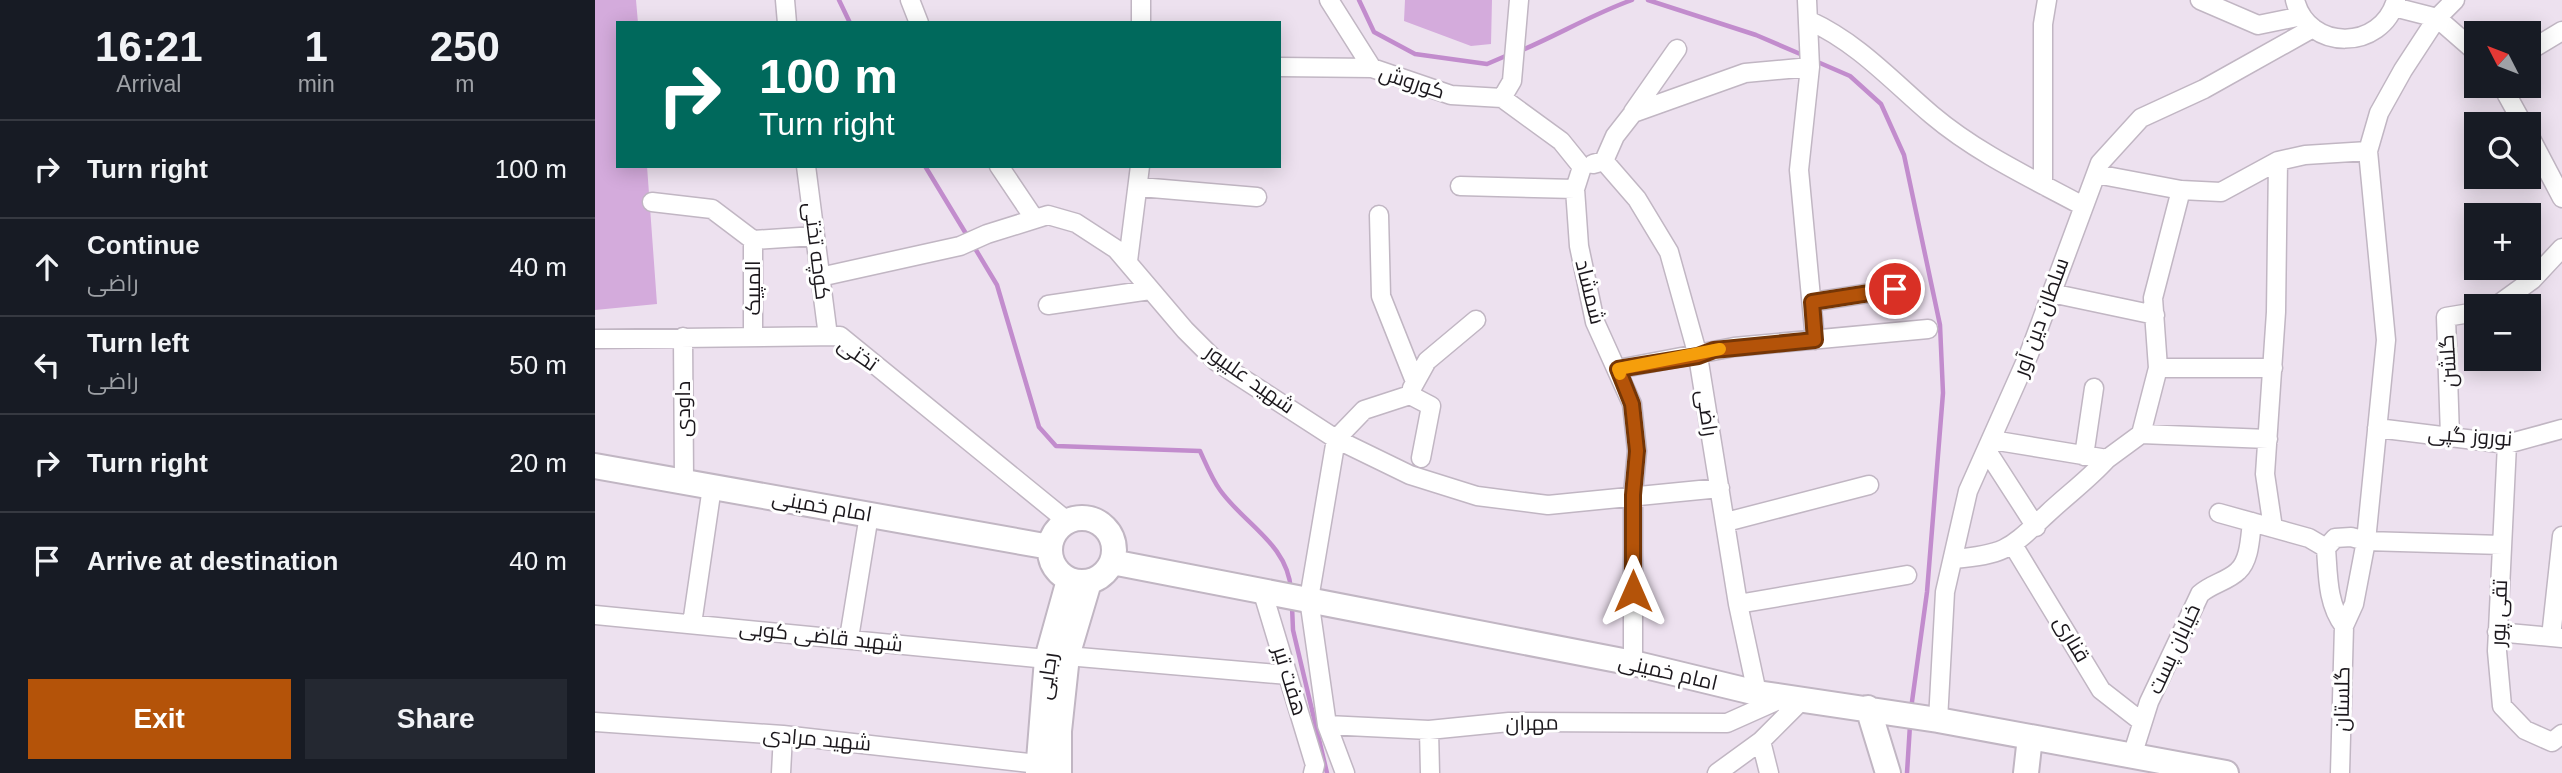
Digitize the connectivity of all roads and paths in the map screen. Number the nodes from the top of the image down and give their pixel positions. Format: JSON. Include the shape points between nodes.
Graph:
{"nodes":[{"id":1,"x":785,"y":0,"type":"edge"},
{"id":2,"x":910,"y":0,"type":"edge"},
{"id":3,"x":1141,"y":0,"type":"edge"},
{"id":4,"x":1329,"y":0,"type":"edge"},
{"id":5,"x":1518,"y":0,"type":"edge"},
{"id":6,"x":1807,"y":0,"type":"edge"},
{"id":7,"x":2047,"y":0,"type":"edge"},
{"id":8,"x":2200,"y":0,"type":"edge"},
{"id":9,"x":2455,"y":0,"type":"edge"},
{"id":10,"x":2395,"y":3,"type":"edge"},
{"id":11,"x":2303,"y":15,"type":"edge"},
{"id":12,"x":2437,"y":18,"type":"junction"},
{"id":13,"x":1809,"y":20,"type":"junction"},
{"id":14,"x":787,"y":21,"type":"edge"},
{"id":15,"x":918,"y":21,"type":"edge"},
{"id":16,"x":1141,"y":21,"type":"edge"},
{"id":17,"x":2562,"y":31,"type":"edge"},
{"id":18,"x":2464,"y":42,"type":"edge"},
{"id":19,"x":2541,"y":44,"type":"edge"},
{"id":20,"x":1677,"y":49,"type":"dead end"},
{"id":21,"x":1810,"y":66,"type":"junction"},
{"id":22,"x":1281,"y":68,"type":"edge"},
{"id":23,"x":1372,"y":68,"type":"junction"},
{"id":24,"x":1502,"y":98,"type":"junction"},
{"id":25,"x":1633,"y":113,"type":"junction"},
{"id":26,"x":2368,"y":151,"type":"junction"},
{"id":27,"x":2541,"y":158,"type":"edge"},
{"id":28,"x":2277,"y":160,"type":"junction"},
{"id":29,"x":1604,"y":161,"type":"junction"},
{"id":30,"x":1582,"y":167,"type":"junction"},
{"id":31,"x":806,"y":168,"type":"edge"},
{"id":32,"x":1000,"y":168,"type":"edge"},
{"id":33,"x":1140,"y":168,"type":"edge"},
{"id":34,"x":2095,"y":174,"type":"junction"},
{"id":35,"x":2043,"y":185,"type":"junction"},
{"id":36,"x":1460,"y":186,"type":"dead end"},
{"id":37,"x":1140,"y":187,"type":"junction"},
{"id":38,"x":1575,"y":189,"type":"junction"},
{"id":39,"x":2181,"y":190,"type":"junction"},
{"id":40,"x":1257,"y":197,"type":"dead end"},
{"id":41,"x":2562,"y":198,"type":"edge"},
{"id":42,"x":652,"y":202,"type":"dead end"},
{"id":43,"x":2083,"y":206,"type":"junction"},
{"id":44,"x":1378,"y":215,"type":"dead end"},
{"id":45,"x":1034,"y":218,"type":"junction"},
{"id":46,"x":815,"y":236,"type":"junction"},
{"id":47,"x":753,"y":240,"type":"junction"},
{"id":48,"x":2562,"y":248,"type":"edge"},
{"id":49,"x":1128,"y":261,"type":"junction"},
{"id":50,"x":820,"y":276,"type":"junction"},
{"id":51,"x":1895,"y":289,"type":"dead end"},
{"id":52,"x":1150,"y":290,"type":"junction"},
{"id":53,"x":2051,"y":293,"type":"junction"},
{"id":54,"x":2512,"y":294,"type":"edge"},
{"id":55,"x":1812,"y":302,"type":"junction"},
{"id":56,"x":1048,"y":305,"type":"dead end"},
{"id":57,"x":2464,"y":314,"type":"edge"},
{"id":58,"x":2155,"y":315,"type":"junction"},
{"id":59,"x":1476,"y":320,"type":"dead end"},
{"id":60,"x":1928,"y":329,"type":"dead end"},
{"id":61,"x":828,"y":336,"type":"junction"},
{"id":62,"x":753,"y":337,"type":"junction"},
{"id":63,"x":683,"y":338,"type":"junction"},
{"id":64,"x":595,"y":339,"type":"edge"},
{"id":65,"x":1815,"y":340,"type":"junction"},
{"id":66,"x":1698,"y":356,"type":"junction"},
{"id":67,"x":2158,"y":368,"type":"junction"},
{"id":68,"x":2273,"y":368,"type":"junction"},
{"id":69,"x":1618,"y":369,"type":"junction"},
{"id":70,"x":1412,"y":387,"type":"junction"},
{"id":71,"x":2094,"y":388,"type":"dead end"},
{"id":72,"x":2377,"y":428,"type":"junction"},
{"id":73,"x":2562,"y":429,"type":"edge"},
{"id":74,"x":2141,"y":434,"type":"junction"},
{"id":75,"x":2450,"y":436,"type":"junction"},
{"id":76,"x":1336,"y":439,"type":"junction"},
{"id":77,"x":2268,"y":439,"type":"junction"},
{"id":78,"x":2507,"y":444,"type":"junction"},
{"id":79,"x":1989,"y":446,"type":"junction"},
{"id":80,"x":2084,"y":456,"type":"junction"},
{"id":81,"x":1421,"y":458,"type":"dead end"},
{"id":82,"x":2106,"y":459,"type":"junction"},
{"id":83,"x":595,"y":466,"type":"edge"},
{"id":84,"x":684,"y":481,"type":"junction"},
{"id":85,"x":1869,"y":485,"type":"dead end"},
{"id":86,"x":712,"y":486,"type":"junction"},
{"id":87,"x":1720,"y":488,"type":"junction"},
{"id":88,"x":1633,"y":495,"type":"junction"},
{"id":89,"x":2219,"y":513,"type":"dead end"},
{"id":90,"x":869,"y":515,"type":"junction"},
{"id":91,"x":1067,"y":522,"type":"junction"},
{"id":92,"x":1726,"y":522,"type":"junction"},
{"id":93,"x":2252,"y":522,"type":"junction"},
{"id":94,"x":2036,"y":527,"type":"junction"},
{"id":95,"x":2273,"y":528,"type":"junction"},
{"id":96,"x":2562,"y":536,"type":"edge"},
{"id":97,"x":2366,"y":541,"type":"junction"},
{"id":98,"x":2502,"y":544,"type":"junction"},
{"id":99,"x":2013,"y":545,"type":"junction"},
{"id":100,"x":1049,"y":547,"type":"junction"},
{"id":101,"x":2326,"y":548,"type":"junction"},
{"id":102,"x":1954,"y":559,"type":"junction"},
{"id":103,"x":1112,"y":562,"type":"junction"},
{"id":104,"x":1907,"y":575,"type":"dead end"},
{"id":105,"x":1079,"y":581,"type":"junction"},
{"id":106,"x":1288,"y":595,"type":"junction"},
{"id":107,"x":1738,"y":604,"type":"junction"},
{"id":108,"x":595,"y":615,"type":"edge"},
{"id":109,"x":692,"y":624,"type":"junction"},
{"id":110,"x":2344,"y":626,"type":"junction"},
{"id":111,"x":2497,"y":632,"type":"junction"},
{"id":112,"x":849,"y":638,"type":"junction"},
{"id":113,"x":2557,"y":638,"type":"edge"},
{"id":114,"x":1057,"y":658,"type":"junction"},
{"id":115,"x":1633,"y":663,"type":"junction"},
{"id":116,"x":1288,"y":675,"type":"junction"},
{"id":117,"x":1757,"y":693,"type":"junction"},
{"id":118,"x":1792,"y":699,"type":"junction"},
{"id":119,"x":1879,"y":710,"type":"junction"},
{"id":120,"x":1929,"y":718,"type":"junction"},
{"id":121,"x":595,"y":722,"type":"edge"},
{"id":122,"x":2142,"y":722,"type":"junction"},
{"id":123,"x":1327,"y":725,"type":"junction"},
{"id":124,"x":1429,"y":730,"type":"junction"},
{"id":125,"x":783,"y":735,"type":"junction"},
{"id":126,"x":2030,"y":737,"type":"junction"},
{"id":127,"x":1761,"y":741,"type":"junction"},
{"id":128,"x":2559,"y":742,"type":"edge"},
{"id":129,"x":2132,"y":756,"type":"junction"},
{"id":130,"x":1052,"y":771,"type":"edge"},
{"id":131,"x":781,"y":773,"type":"edge"},
{"id":132,"x":1313,"y":773,"type":"edge"},
{"id":133,"x":1345,"y":773,"type":"edge"},
{"id":134,"x":1430,"y":773,"type":"edge"},
{"id":135,"x":1717,"y":773,"type":"edge"},
{"id":136,"x":1769,"y":773,"type":"edge"},
{"id":137,"x":1888,"y":773,"type":"edge"},
{"id":138,"x":2026,"y":773,"type":"edge"},
{"id":139,"x":2226,"y":773,"type":"edge"},
{"id":140,"x":2340,"y":773,"type":"edge"}],
"edges":[{"from":1,"to":14,"type":"street"},
{"from":2,"to":15,"type":"street"},
{"from":3,"to":16,"type":"street"},
{"from":4,"to":23,"type":"street"},
{"from":5,"to":24,"type":"street","via":[[1512,81]]},
{"from":6,"to":13,"type":"street"},
{"from":7,"to":35,"type":"street"},
{"from":8,"to":11,"type":"street","via":[[2258,25]]},
{"from":9,"to":12,"type":"street"},
{"from":10,"to":11,"type":"street","via":[[2380,26],[2358,38],[2335,39]]},
{"from":10,"to":12,"type":"street"},
{"from":11,"to":34,"type":"street","name":"سلطان دین آور","via":[[2204,89],[2141,118]]},
{"from":12,"to":18,"type":"street"},
{"from":12,"to":26,"type":"street","via":[[2379,113]]},
{"from":13,"to":21,"type":"street"},
{"from":13,"to":35,"type":"street","via":[[1834,32],[1887,73],[1932,116],[1994,159]]},
{"from":17,"to":19,"type":"street"},
{"from":20,"to":25,"type":"street"},
{"from":21,"to":25,"type":"street","via":[[1745,73]]},
{"from":21,"to":55,"type":"street","via":[[1799,170]]},
{"from":22,"to":23,"type":"street","name":"کوروش"},
{"from":23,"to":24,"type":"street","name":"کوروش","via":[[1451,95]]},
{"from":24,"to":30,"type":"street","via":[[1561,141]]},
{"from":25,"to":29,"type":"street","via":[[1615,136]]},
{"from":26,"to":28,"type":"street"},
{"from":26,"to":72,"type":"street","via":[[2386,340]]},
{"from":27,"to":41,"type":"street"},
{"from":28,"to":39,"type":"street","via":[[2221,192]]},
{"from":28,"to":68,"type":"street"},
{"from":29,"to":30,"type":"street"},
{"from":29,"to":66,"type":"street","name":"راضی","via":[[1637,200],[1669,252]]},
{"from":30,"to":38,"type":"street","name":"شمشاد"},
{"from":31,"to":46,"type":"street","name":"کوچه تختی"},
{"from":32,"to":45,"type":"street"},
{"from":33,"to":37,"type":"street"},
{"from":34,"to":39,"type":"street"},
{"from":34,"to":43,"type":"street","name":"سلطان دین آور"},
{"from":35,"to":43,"type":"street"},
{"from":36,"to":38,"type":"street"},
{"from":37,"to":40,"type":"street"},
{"from":37,"to":49,"type":"street"},
{"from":38,"to":69,"type":"street","name":"شمشاد","via":[[1579,246],[1595,322]]},
{"from":39,"to":58,"type":"street","via":[[2153,298]]},
{"from":42,"to":47,"type":"street","via":[[712,209]]},
{"from":43,"to":53,"type":"street","name":"سلطان دین آور"},
{"from":44,"to":70,"type":"street","via":[[1381,296]]},
{"from":45,"to":49,"type":"street","name":"شهید علیپور","via":[[1048,215],[1076,223]]},
{"from":45,"to":50,"type":"street","name":"شهید علیپور","via":[[960,246]]},
{"from":46,"to":47,"type":"street"},
{"from":46,"to":50,"type":"street","name":"کوچه تختی"},
{"from":47,"to":62,"type":"street","name":"المپیک"},
{"from":48,"to":54,"type":"street"},
{"from":49,"to":52,"type":"street","name":"شهید علیپور"},
{"from":50,"to":61,"type":"street","name":"کوچه تختی"},
{"from":51,"to":55,"type":"street"},
{"from":52,"to":56,"type":"street"},
{"from":52,"to":76,"type":"street","name":"شهید علیپور","via":[[1217,362]]},
{"from":53,"to":58,"type":"street"},
{"from":53,"to":79,"type":"street","name":"سلطان دین آور"},
{"from":55,"to":65,"type":"street"},
{"from":57,"to":75,"type":"street","name":"گلشن","via":[[2446,317]]},
{"from":58,"to":67,"type":"street"},
{"from":59,"to":70,"type":"street","via":[[1427,361]]},
{"from":60,"to":65,"type":"street"},
{"from":61,"to":62,"type":"street","name":"تختی"},
{"from":61,"to":91,"type":"street","name":"تختی","via":[[840,336]]},
{"from":62,"to":63,"type":"street","name":"تختی"},
{"from":63,"to":64,"type":"street","name":"تختی"},
{"from":63,"to":84,"type":"street","name":"داودی"},
{"from":65,"to":66,"type":"street","via":[[1734,347]]},
{"from":66,"to":69,"type":"street"},
{"from":66,"to":87,"type":"street","name":"راضی"},
{"from":67,"to":68,"type":"street"},
{"from":67,"to":74,"type":"street"},
{"from":68,"to":77,"type":"street"},
{"from":69,"to":88,"type":"street","name":"شمشاد","via":[[1632,404],[1635,427]]},
{"from":70,"to":76,"type":"street","via":[[1364,410]]},
{"from":70,"to":81,"type":"street","via":[[1431,406]]},
{"from":71,"to":80,"type":"street"},
{"from":72,"to":75,"type":"street","name":"نوروز گپی"},
{"from":72,"to":97,"type":"street"},
{"from":73,"to":78,"type":"street","name":"نوروز گپی"},
{"from":74,"to":77,"type":"street"},
{"from":74,"to":82,"type":"street"},
{"from":75,"to":78,"type":"street","name":"نوروز گپی"},
{"from":76,"to":88,"type":"street","name":"شهید علیپور","via":[[1410,475],[1477,496],[1548,505]]},
{"from":76,"to":106,"type":"street"},
{"from":77,"to":95,"type":"street","via":[[2266,474]]},
{"from":78,"to":98,"type":"street","name":"تقی پور"},
{"from":79,"to":80,"type":"street"},
{"from":79,"to":94,"type":"street"},
{"from":79,"to":102,"type":"street","name":"سلطان دین آور","via":[[1968,491]]},
{"from":80,"to":82,"type":"street"},
{"from":82,"to":94,"type":"street"},
{"from":83,"to":84,"type":"main road","name":"امام خمینی"},
{"from":84,"to":86,"type":"main road","name":"امام خمینی"},
{"from":85,"to":92,"type":"street"},
{"from":86,"to":90,"type":"main road","name":"امام خمینی"},
{"from":86,"to":109,"type":"street"},
{"from":87,"to":88,"type":"street","name":"شهید علیپور"},
{"from":87,"to":92,"type":"street","name":"راضی"},
{"from":88,"to":115,"type":"street","name":"شمشاد"},
{"from":89,"to":93,"type":"street"},
{"from":90,"to":100,"type":"main road","name":"امام خمینی"},
{"from":90,"to":112,"type":"street"},
{"from":91,"to":100,"type":"main road","via":[[1058,528]]},
{"from":91,"to":103,"type":"main road","via":[[1089,519],[1099,523],[1113,540]]},
{"from":92,"to":107,"type":"street","name":"راضی"},
{"from":93,"to":95,"type":"street"},
{"from":93,"to":122,"type":"street","name":"خیابان پست","via":[[2239,571],[2200,594]]},
{"from":94,"to":99,"type":"street"},
{"from":95,"to":101,"type":"street"},
{"from":96,"to":113,"type":"street"},
{"from":97,"to":98,"type":"street"},
{"from":97,"to":101,"type":"street","via":[[2335,538]]},
{"from":97,"to":110,"type":"street","via":[[2354,604]]},
{"from":98,"to":111,"type":"street","name":"تقی پور"},
{"from":99,"to":102,"type":"street","via":[[1986,556]]},
{"from":99,"to":122,"type":"street","name":"قناری","via":[[2101,690]]},
{"from":100,"to":105,"type":"main road","via":[[1054,567]]},
{"from":101,"to":110,"type":"street","via":[[2330,592]]},
{"from":102,"to":120,"type":"street","name":"سلطان دین آور","via":[[1945,592]]},
{"from":103,"to":105,"type":"main road","via":[[1107,572]]},
{"from":103,"to":106,"type":"main road","name":"امام خمینی"},
{"from":104,"to":107,"type":"street"},
{"from":105,"to":114,"type":"main road","name":"رجایی"},
{"from":106,"to":115,"type":"main road","name":"امام خمینی"},
{"from":106,"to":116,"type":"street","name":"هفت تیر"},
{"from":106,"to":123,"type":"street"},
{"from":107,"to":117,"type":"street","name":"راضی"},
{"from":108,"to":109,"type":"street","name":"شهید قاضی کوبی"},
{"from":109,"to":112,"type":"street","name":"شهید قاضی کوبی"},
{"from":110,"to":140,"type":"street","name":"گلستان"},
{"from":111,"to":113,"type":"street"},
{"from":111,"to":128,"type":"street","name":"تقی پور","via":[[2502,706],[2525,730]]},
{"from":112,"to":114,"type":"street","name":"شهید قاضی کوبی"},
{"from":114,"to":116,"type":"street","name":"شهید قاضی کوبی"},
{"from":114,"to":130,"type":"main road","name":"رجایی","via":[[1059,732]]},
{"from":115,"to":117,"type":"main road","name":"امام خمینی"},
{"from":116,"to":132,"type":"street","name":"هفت تیر","via":[[1315,765]]},
{"from":117,"to":118,"type":"main road","name":"امام خمینی"},
{"from":118,"to":119,"type":"main road","name":"امام خمینی"},
{"from":118,"to":124,"type":"street","name":"مهران","via":[[1727,723],[1509,722]]},
{"from":118,"to":127,"type":"street"},
{"from":119,"to":120,"type":"main road","name":"امام خمینی"},
{"from":119,"to":137,"type":"main road"},
{"from":120,"to":126,"type":"main road","name":"امام خمینی"},
{"from":121,"to":125,"type":"street","name":"شهید مرادی"},
{"from":122,"to":129,"type":"street","name":"خیابان پست"},
{"from":123,"to":124,"type":"street","name":"مهران"},
{"from":123,"to":133,"type":"street"},
{"from":124,"to":134,"type":"street"},
{"from":125,"to":130,"type":"street","name":"شهید مرادی"},
{"from":125,"to":131,"type":"street"},
{"from":126,"to":129,"type":"main road","name":"امام خمینی"},
{"from":126,"to":138,"type":"main road"},
{"from":127,"to":135,"type":"street"},
{"from":127,"to":136,"type":"street"},
{"from":129,"to":139,"type":"main road","name":"امام خمینی"}]}
